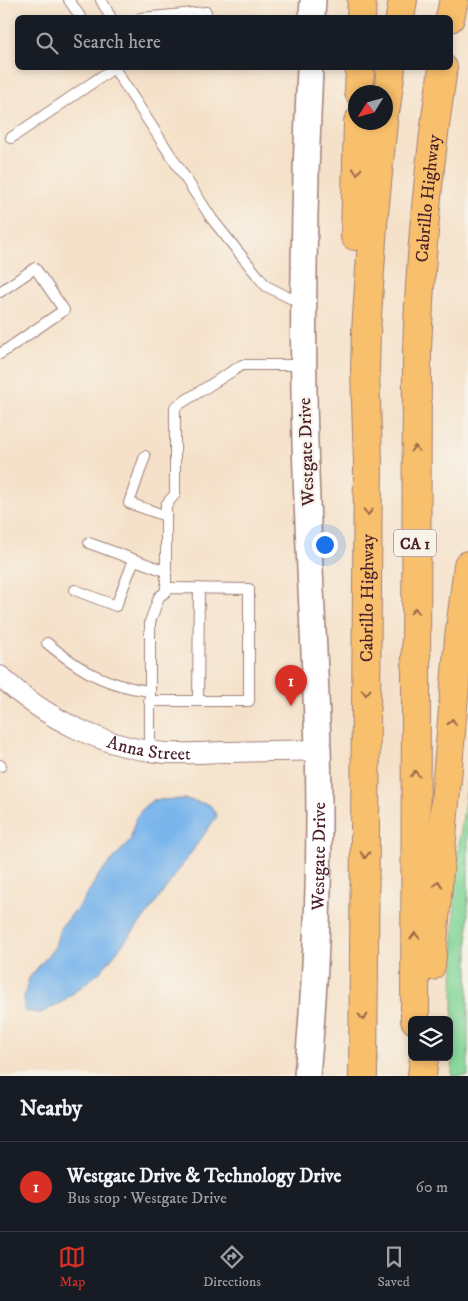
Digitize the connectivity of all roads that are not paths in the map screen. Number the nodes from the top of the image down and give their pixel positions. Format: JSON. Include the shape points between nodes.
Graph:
{"nodes":[{"id":1,"x":69,"y":0,"type":"edge"},
{"id":2,"x":101,"y":0,"type":"edge"},
{"id":3,"x":208,"y":0,"type":"edge"},
{"id":4,"x":313,"y":0,"type":"edge"},
{"id":5,"x":362,"y":0,"type":"edge"},
{"id":6,"x":403,"y":0,"type":"edge"},
{"id":7,"x":454,"y":0,"type":"edge"},
{"id":8,"x":206,"y":14,"type":"edge"},
{"id":9,"x":79,"y":15,"type":"edge"},
{"id":10,"x":109,"y":15,"type":"edge"},
{"id":11,"x":190,"y":15,"type":"edge"},
{"id":12,"x":312,"y":15,"type":"edge"},
{"id":13,"x":361,"y":15,"type":"edge"},
{"id":14,"x":400,"y":15,"type":"edge"},
{"id":15,"x":451,"y":15,"type":"edge"},
{"id":16,"x":111,"y":70,"type":"edge"},
{"id":17,"x":115,"y":70,"type":"edge"},
{"id":18,"x":310,"y":70,"type":"edge"},
{"id":19,"x":360,"y":70,"type":"edge"},
{"id":20,"x":391,"y":70,"type":"edge"},
{"id":21,"x":443,"y":70,"type":"edge"},
{"id":22,"x":359,"y":85,"type":"edge"},
{"id":23,"x":389,"y":85,"type":"edge"},
{"id":24,"x":358,"y":130,"type":"edge"},
{"id":25,"x":383,"y":130,"type":"edge"},
{"id":26,"x":11,"y":138,"type":"dead end"},
{"id":27,"x":0,"y":292,"type":"edge"},
{"id":28,"x":305,"y":306,"type":"junction"},
{"id":29,"x":0,"y":354,"type":"edge"},
{"id":30,"x":304,"y":365,"type":"junction"},
{"id":31,"x":145,"y":456,"type":"dead end"},
{"id":32,"x":368,"y":463,"type":"junction"},
{"id":33,"x":166,"y":516,"type":"junction"},
{"id":34,"x":89,"y":543,"type":"dead end"},
{"id":35,"x":134,"y":560,"type":"junction"},
{"id":36,"x":468,"y":565,"type":"edge"},
{"id":37,"x":166,"y":571,"type":"junction"},
{"id":38,"x":199,"y":588,"type":"junction"},
{"id":39,"x":75,"y":590,"type":"dead end"},
{"id":40,"x":166,"y":591,"type":"junction"},
{"id":41,"x":47,"y":643,"type":"dead end"},
{"id":42,"x":0,"y":676,"type":"edge"},
{"id":43,"x":149,"y":696,"type":"junction"},
{"id":44,"x":198,"y":701,"type":"junction"},
{"id":45,"x":318,"y":750,"type":"junction"},
{"id":46,"x":150,"y":751,"type":"junction"},
{"id":47,"x":415,"y":1016,"type":"edge"},
{"id":48,"x":427,"y":1016,"type":"edge"},
{"id":49,"x":415,"y":1061,"type":"edge"},
{"id":50,"x":424,"y":1061,"type":"edge"},
{"id":51,"x":307,"y":1076,"type":"edge"},
{"id":52,"x":363,"y":1076,"type":"edge"},
{"id":53,"x":415,"y":1076,"type":"edge"},
{"id":54,"x":422,"y":1076,"type":"edge"}],
"edges":[{"from":1,"to":9,"type":"lane"},
{"from":2,"to":10,"type":"lane"},
{"from":3,"to":8,"type":"lane"},
{"from":4,"to":12,"type":"street"},
{"from":5,"to":13,"type":"highway"},
{"from":6,"to":14,"type":"highway"},
{"from":7,"to":15,"type":"highway"},
{"from":8,"to":11,"type":"lane"},
{"from":16,"to":26,"type":"lane"},
{"from":17,"to":28,"type":"lane","via":[[212,218],[240,254],[266,286]]},
{"from":18,"to":28,"type":"street","name":"Westgate Drive"},
{"from":19,"to":22,"type":"highway"},
{"from":20,"to":23,"type":"highway"},
{"from":47,"to":21,"type":"highway","name":"Cabrillo Highway","number":"CA 1","one_way":true,"via":[[417,341],[426,200]]},
{"from":24,"to":32,"type":"highway","one_way":true,"via":[[354,397]]},
{"from":25,"to":32,"type":"highway","name":"Cabrillo Highway","number":"CA 1","via":[[366,332]]},
{"from":27,"to":29,"type":"lane","via":[[35,268],[64,310]]},
{"from":28,"to":30,"type":"street","name":"Westgate Drive"},
{"from":30,"to":33,"type":"lane","via":[[242,365],[175,407],[175,494],[166,505]]},
{"from":30,"to":45,"type":"street","name":"Westgate Drive"},
{"from":31,"to":33,"type":"lane","via":[[129,503]]},
{"from":32,"to":52,"type":"highway","name":"Cabrillo Highway","number":"CA 1","one_way":true},
{"from":33,"to":37,"type":"lane"},
{"from":34,"to":35,"type":"lane"},
{"from":35,"to":37,"type":"lane"},
{"from":35,"to":39,"type":"lane","via":[[116,606]]},
{"from":48,"to":36,"type":"highway","one_way":true,"via":[[458,647]]},
{"from":37,"to":40,"type":"lane"},
{"from":38,"to":40,"type":"lane","via":[[170,588]]},
{"from":38,"to":44,"type":"lane"},
{"from":38,"to":44,"type":"lane","via":[[249,589],[249,700]]},
{"from":40,"to":43,"type":"lane","via":[[159,597],[150,622]]},
{"from":41,"to":43,"type":"lane","via":[[77,666],[106,682]]},
{"from":42,"to":46,"type":"street","name":"Anna Street","via":[[41,709],[76,729]]},
{"from":43,"to":44,"type":"lane"},
{"from":43,"to":46,"type":"lane"},
{"from":45,"to":46,"type":"street","name":"Anna Street"},
{"from":45,"to":51,"type":"street","name":"Westgate Drive","via":[[315,960]]},
{"from":49,"to":53,"type":"highway"},
{"from":50,"to":54,"type":"highway"}]}
